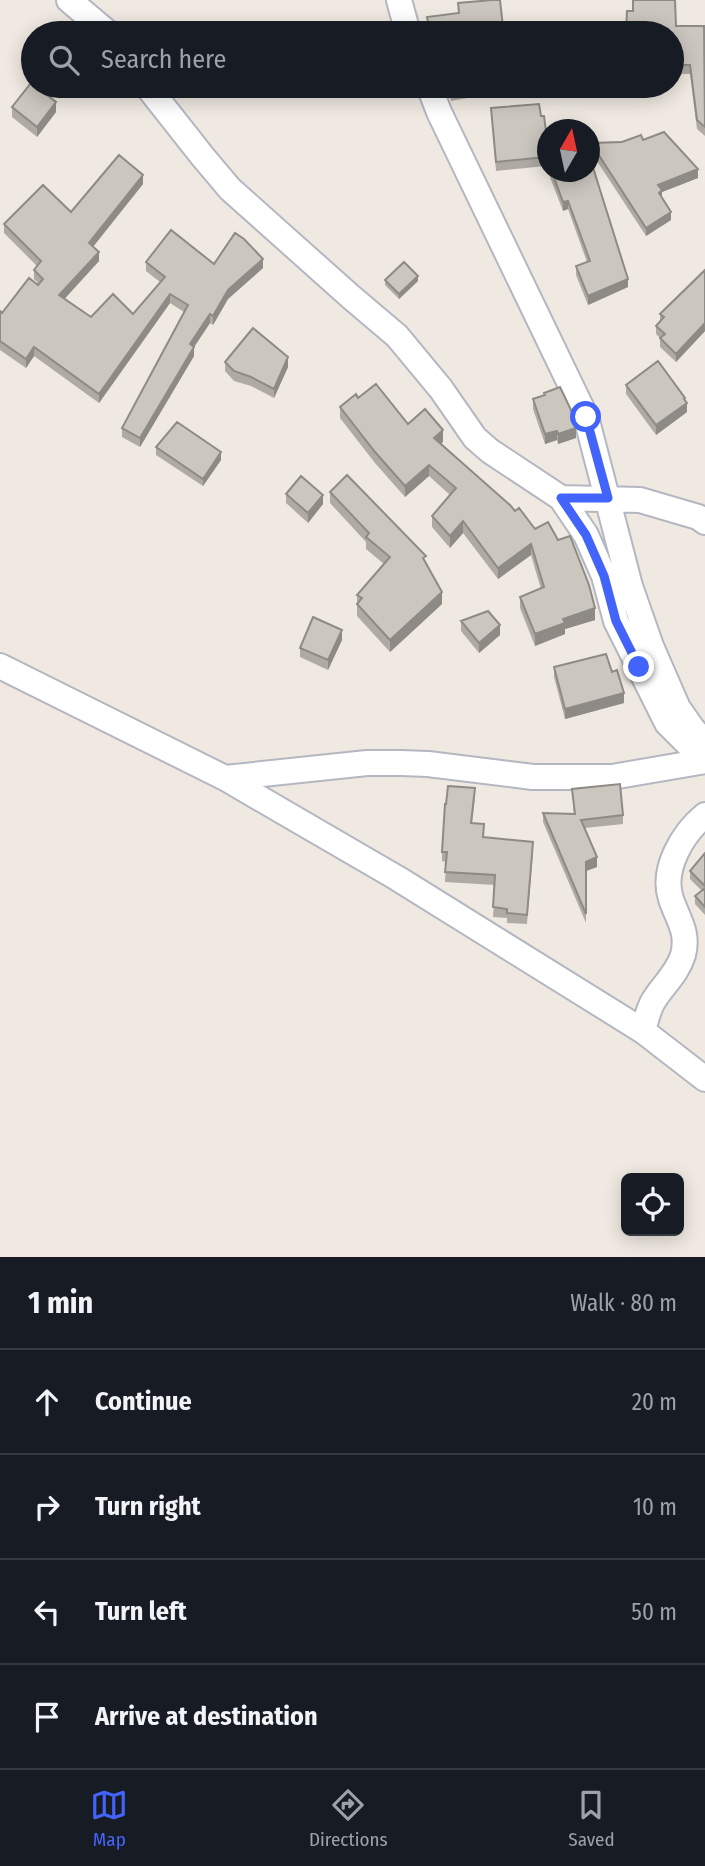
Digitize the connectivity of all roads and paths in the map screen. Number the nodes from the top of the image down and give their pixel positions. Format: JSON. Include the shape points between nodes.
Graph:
{"nodes":[{"id":1,"x":69,"y":0,"type":"edge"},
{"id":2,"x":398,"y":0,"type":"edge"},
{"id":3,"x":94,"y":21,"type":"edge"},
{"id":4,"x":404,"y":21,"type":"edge"},
{"id":5,"x":156,"y":98,"type":"edge"},
{"id":6,"x":434,"y":98,"type":"edge"},
{"id":7,"x":561,"y":498,"type":"junction"},
{"id":8,"x":608,"y":498,"type":"junction"},
{"id":9,"x":705,"y":522,"type":"edge"},
{"id":10,"x":0,"y":666,"type":"edge"},
{"id":11,"x":705,"y":743,"type":"edge"},
{"id":12,"x":705,"y":761,"type":"edge"},
{"id":13,"x":225,"y":778,"type":"junction"},
{"id":14,"x":705,"y":815,"type":"edge"},
{"id":15,"x":643,"y":1031,"type":"junction"},
{"id":16,"x":705,"y":1079,"type":"edge"}],
"edges":[{"from":1,"to":3,"type":"street"},
{"from":2,"to":4,"type":"street"},
{"from":5,"to":7,"type":"street","via":[[230,188],[397,336],[475,438]]},
{"from":6,"to":8,"type":"street","via":[[586,417]]},
{"from":7,"to":8,"type":"street"},
{"from":7,"to":12,"type":"street","via":[[586,535],[616,621],[667,723]]},
{"from":8,"to":9,"type":"street","via":[[640,500]]},
{"from":8,"to":11,"type":"street","via":[[651,646],[678,708]]},
{"from":10,"to":13,"type":"street"},
{"from":12,"to":13,"type":"street","via":[[612,777],[533,777],[367,763]]},
{"from":13,"to":15,"type":"street","via":[[397,878]]},
{"from":14,"to":15,"type":"street","via":[[691,826],[668,875],[684,929],[682,957],[653,1001]]},
{"from":15,"to":16,"type":"street"}]}
